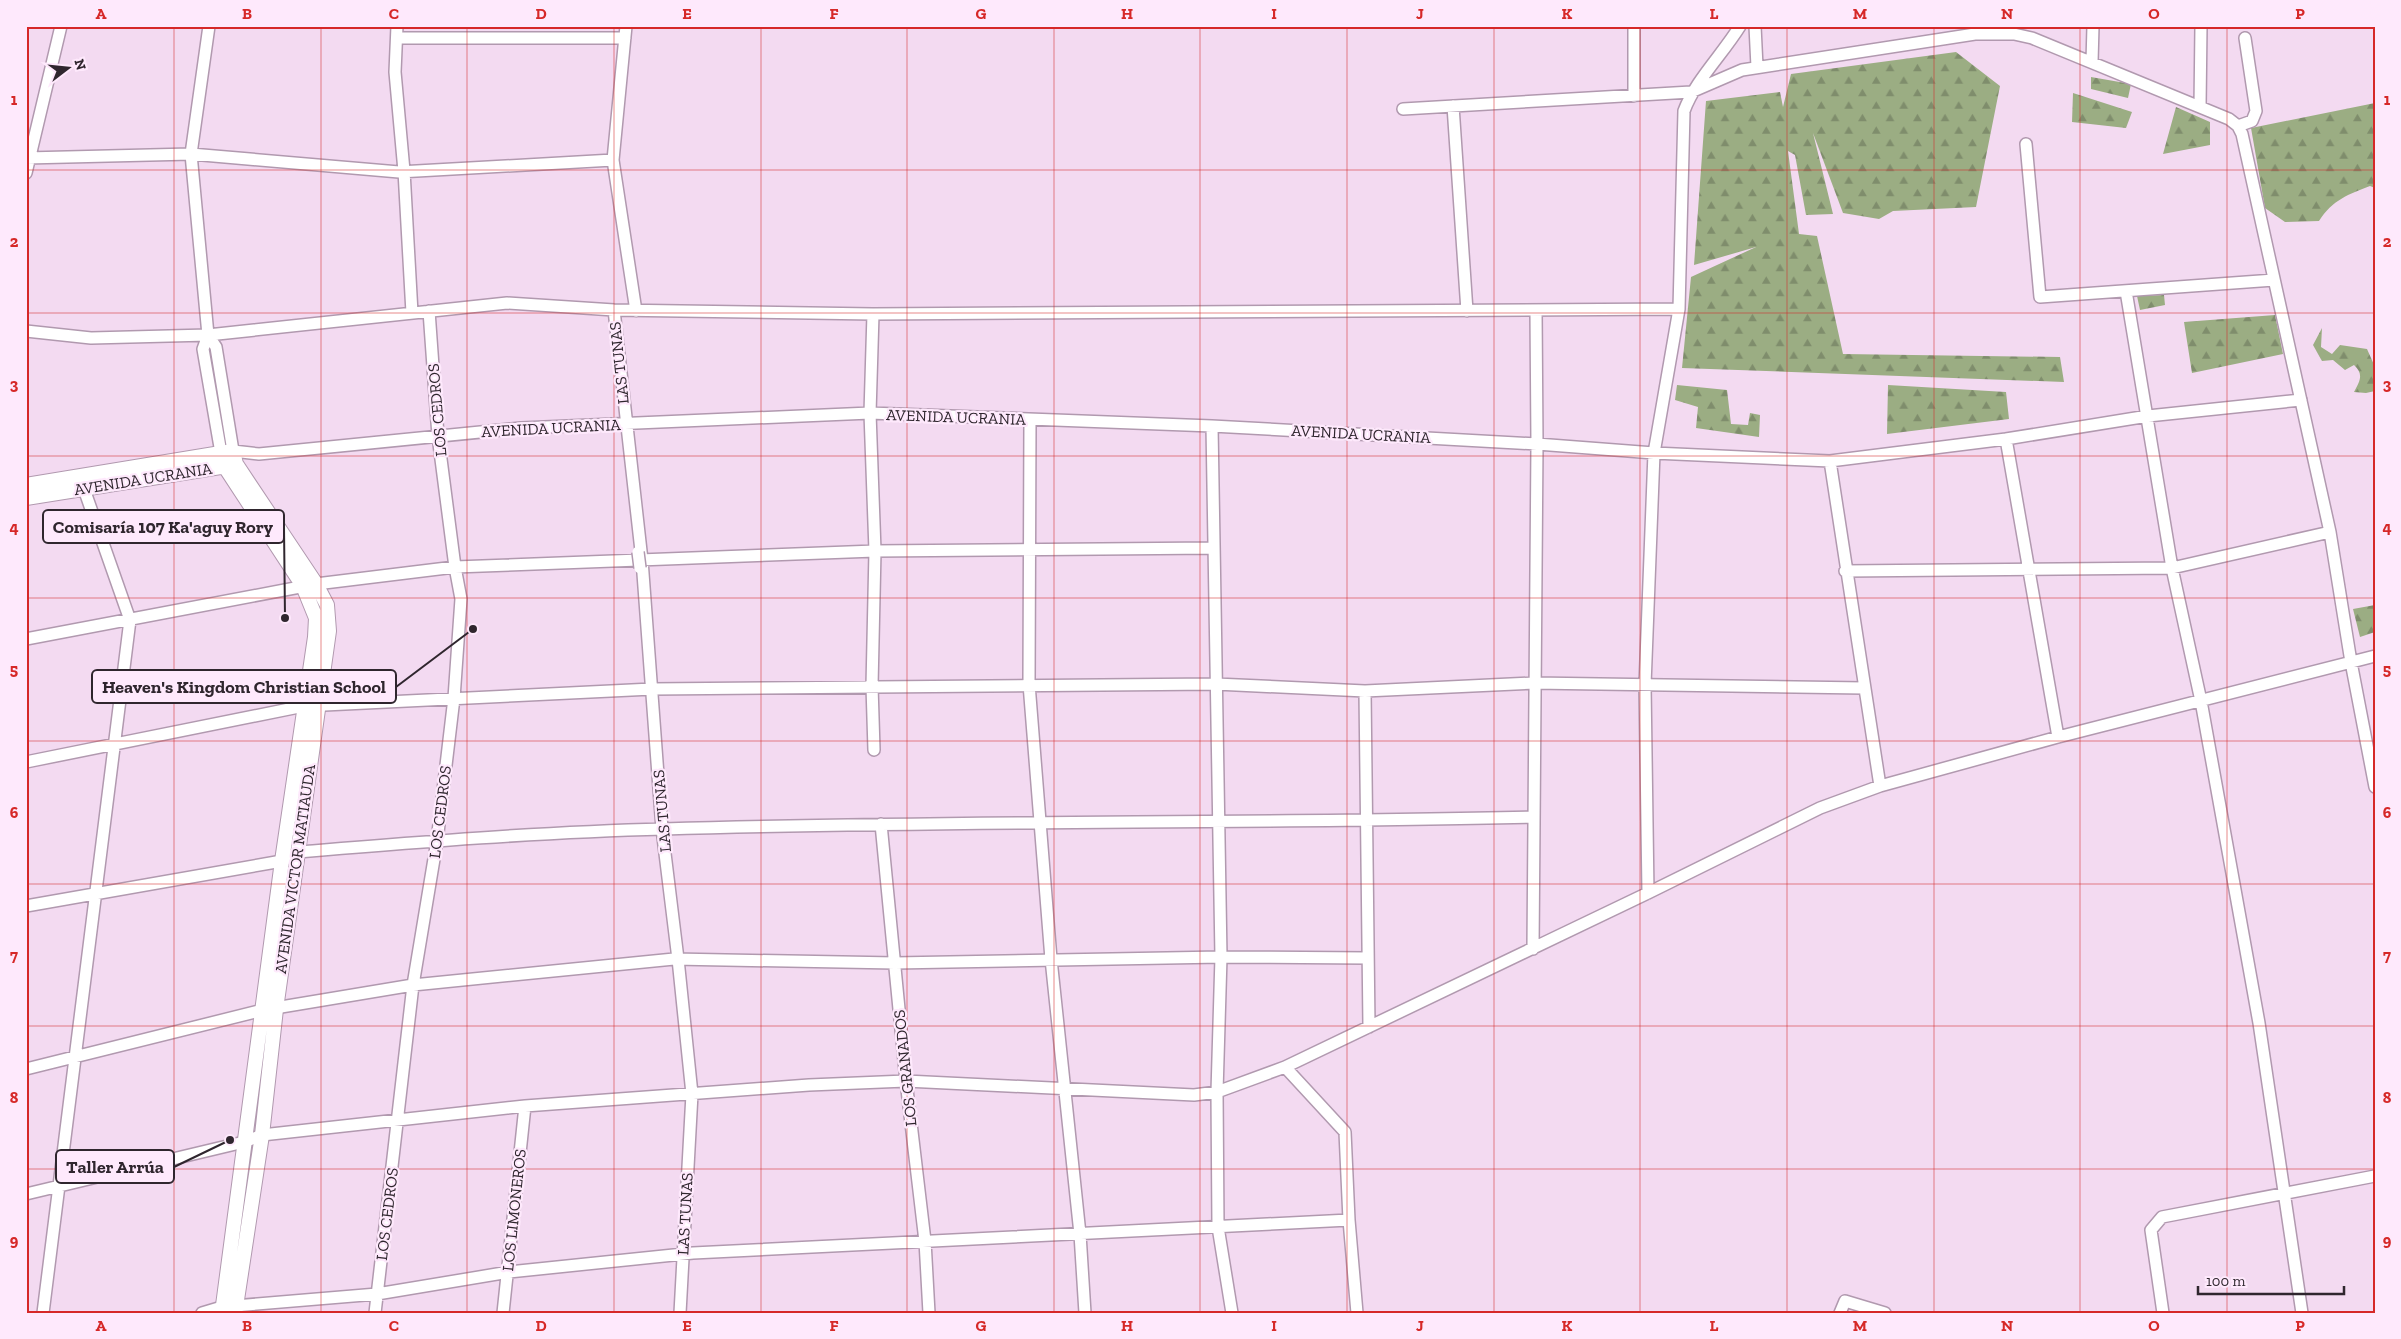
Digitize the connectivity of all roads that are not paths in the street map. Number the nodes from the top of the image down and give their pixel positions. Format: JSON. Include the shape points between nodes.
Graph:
{"nodes":[{"id":1,"x":61,"y":26,"type":"edge"},
{"id":2,"x":209,"y":26,"type":"edge"},
{"id":3,"x":397,"y":26,"type":"edge"},
{"id":4,"x":512,"y":26,"type":"edge"},
{"id":5,"x":1634,"y":26,"type":"edge"},
{"id":6,"x":1740,"y":26,"type":"edge"},
{"id":7,"x":1755,"y":26,"type":"edge"},
{"id":8,"x":2093,"y":26,"type":"edge"},
{"id":9,"x":2200,"y":26,"type":"edge"},
{"id":10,"x":1975,"y":30,"type":"edge"},
{"id":11,"x":626,"y":32,"type":"edge"},
{"id":12,"x":397,"y":38,"type":"junction"},
{"id":13,"x":509,"y":38,"type":"junction"},
{"id":14,"x":2245,"y":38,"type":"dead end"},
{"id":15,"x":2092,"y":62,"type":"junction"},
{"id":16,"x":1757,"y":67,"type":"junction"},
{"id":17,"x":1691,"y":92,"type":"junction"},
{"id":18,"x":1634,"y":96,"type":"junction"},
{"id":19,"x":1453,"y":106,"type":"junction"},
{"id":20,"x":2200,"y":107,"type":"junction"},
{"id":21,"x":1403,"y":109,"type":"dead end"},
{"id":22,"x":2238,"y":126,"type":"junction"},
{"id":23,"x":2026,"y":144,"type":"dead end"},
{"id":24,"x":191,"y":154,"type":"junction"},
{"id":25,"x":28,"y":158,"type":"edge"},
{"id":26,"x":613,"y":160,"type":"junction"},
{"id":27,"x":404,"y":171,"type":"junction"},
{"id":28,"x":26,"y":172,"type":"edge"},
{"id":29,"x":2274,"y":280,"type":"junction"},
{"id":30,"x":2126,"y":291,"type":"junction"},
{"id":31,"x":1679,"y":309,"type":"junction"},
{"id":32,"x":614,"y":310,"type":"junction"},
{"id":33,"x":1536,"y":310,"type":"junction"},
{"id":34,"x":428,"y":311,"type":"junction"},
{"id":35,"x":636,"y":311,"type":"junction"},
{"id":36,"x":1467,"y":311,"type":"junction"},
{"id":37,"x":412,"y":313,"type":"junction"},
{"id":38,"x":872,"y":314,"type":"junction"},
{"id":39,"x":26,"y":330,"type":"edge"},
{"id":40,"x":208,"y":335,"type":"junction"},
{"id":41,"x":2301,"y":400,"type":"junction"},
{"id":42,"x":870,"y":413,"type":"junction"},
{"id":43,"x":2148,"y":416,"type":"junction"},
{"id":44,"x":1030,"y":420,"type":"junction"},
{"id":45,"x":625,"y":423,"type":"junction"},
{"id":46,"x":1212,"y":426,"type":"junction"},
{"id":47,"x":438,"y":436,"type":"junction"},
{"id":48,"x":2006,"y":439,"type":"junction"},
{"id":49,"x":1537,"y":444,"type":"junction"},
{"id":50,"x":1654,"y":453,"type":"junction"},
{"id":51,"x":229,"y":459,"type":"junction"},
{"id":52,"x":1830,"y":461,"type":"junction"},
{"id":53,"x":83,"y":482,"type":"junction"},
{"id":54,"x":26,"y":485,"type":"edge"},
{"id":55,"x":26,"y":498,"type":"edge"},
{"id":56,"x":2330,"y":532,"type":"junction"},
{"id":57,"x":1029,"y":548,"type":"junction"},
{"id":58,"x":1214,"y":548,"type":"junction"},
{"id":59,"x":875,"y":551,"type":"junction"},
{"id":60,"x":640,"y":560,"type":"junction"},
{"id":61,"x":454,"y":567,"type":"junction"},
{"id":62,"x":2172,"y":568,"type":"junction"},
{"id":63,"x":2029,"y":570,"type":"junction"},
{"id":64,"x":1845,"y":572,"type":"junction"},
{"id":65,"x":310,"y":585,"type":"junction"},
{"id":66,"x":130,"y":620,"type":"junction"},
{"id":67,"x":26,"y":639,"type":"edge"},
{"id":68,"x":2375,"y":656,"type":"edge"},
{"id":69,"x":2351,"y":662,"type":"junction"},
{"id":70,"x":1534,"y":683,"type":"junction"},
{"id":71,"x":1029,"y":684,"type":"junction"},
{"id":72,"x":1216,"y":684,"type":"junction"},
{"id":73,"x":1645,"y":685,"type":"junction"},
{"id":74,"x":872,"y":686,"type":"junction"},
{"id":75,"x":1864,"y":688,"type":"junction"},
{"id":76,"x":652,"y":689,"type":"junction"},
{"id":77,"x":1365,"y":690,"type":"junction"},
{"id":78,"x":454,"y":698,"type":"junction"},
{"id":79,"x":2201,"y":701,"type":"junction"},
{"id":80,"x":311,"y":706,"type":"junction"},
{"id":81,"x":2058,"y":737,"type":"junction"},
{"id":82,"x":115,"y":744,"type":"junction"},
{"id":83,"x":874,"y":750,"type":"dead end"},
{"id":84,"x":26,"y":762,"type":"edge"},
{"id":85,"x":1880,"y":786,"type":"junction"},
{"id":86,"x":2375,"y":787,"type":"edge"},
{"id":87,"x":1534,"y":816,"type":"junction"},
{"id":88,"x":1218,"y":821,"type":"junction"},
{"id":89,"x":1366,"y":821,"type":"junction"},
{"id":90,"x":1042,"y":823,"type":"junction"},
{"id":91,"x":882,"y":824,"type":"junction"},
{"id":92,"x":662,"y":829,"type":"junction"},
{"id":93,"x":437,"y":841,"type":"junction"},
{"id":94,"x":298,"y":852,"type":"junction"},
{"id":95,"x":282,"y":861,"type":"junction"},
{"id":96,"x":1648,"y":893,"type":"junction"},
{"id":97,"x":95,"y":894,"type":"junction"},
{"id":98,"x":26,"y":906,"type":"edge"},
{"id":99,"x":1533,"y":949,"type":"junction"},
{"id":100,"x":1221,"y":957,"type":"junction"},
{"id":101,"x":1368,"y":958,"type":"junction"},
{"id":102,"x":678,"y":959,"type":"junction"},
{"id":103,"x":1051,"y":959,"type":"junction"},
{"id":104,"x":895,"y":962,"type":"junction"},
{"id":105,"x":413,"y":985,"type":"junction"},
{"id":106,"x":270,"y":1009,"type":"junction"},
{"id":107,"x":1369,"y":1027,"type":"junction"},
{"id":108,"x":74,"y":1057,"type":"junction"},
{"id":109,"x":1285,"y":1068,"type":"junction"},
{"id":110,"x":26,"y":1069,"type":"edge"},
{"id":111,"x":906,"y":1081,"type":"junction"},
{"id":112,"x":1064,"y":1089,"type":"junction"},
{"id":113,"x":1217,"y":1092,"type":"junction"},
{"id":114,"x":692,"y":1094,"type":"junction"},
{"id":115,"x":525,"y":1106,"type":"junction"},
{"id":116,"x":398,"y":1121,"type":"junction"},
{"id":117,"x":262,"y":1135,"type":"junction"},
{"id":118,"x":244,"y":1142,"type":"junction"},
{"id":119,"x":2375,"y":1176,"type":"edge"},
{"id":120,"x":58,"y":1186,"type":"junction"},
{"id":121,"x":26,"y":1194,"type":"edge"},
{"id":122,"x":2285,"y":1194,"type":"junction"},
{"id":123,"x":1349,"y":1220,"type":"junction"},
{"id":124,"x":1218,"y":1227,"type":"junction"},
{"id":125,"x":1080,"y":1234,"type":"junction"},
{"id":126,"x":925,"y":1242,"type":"junction"},
{"id":127,"x":683,"y":1254,"type":"junction"},
{"id":128,"x":509,"y":1272,"type":"junction"},
{"id":129,"x":377,"y":1294,"type":"junction"},
{"id":130,"x":229,"y":1310,"type":"edge"},
{"id":131,"x":42,"y":1313,"type":"edge"},
{"id":132,"x":202,"y":1313,"type":"edge"},
{"id":133,"x":375,"y":1313,"type":"edge"},
{"id":134,"x":503,"y":1313,"type":"edge"},
{"id":135,"x":680,"y":1313,"type":"edge"},
{"id":136,"x":929,"y":1313,"type":"edge"},
{"id":137,"x":1085,"y":1313,"type":"edge"},
{"id":138,"x":1232,"y":1313,"type":"edge"},
{"id":139,"x":1357,"y":1313,"type":"edge"},
{"id":140,"x":1840,"y":1313,"type":"edge"},
{"id":141,"x":1884,"y":1313,"type":"edge"},
{"id":142,"x":2163,"y":1313,"type":"edge"},
{"id":143,"x":2302,"y":1313,"type":"edge"}],
"edges":[{"from":1,"to":25,"type":"street"},
{"from":2,"to":24,"type":"street"},
{"from":3,"to":12,"type":"street"},
{"from":4,"to":13,"type":"street"},
{"from":5,"to":18,"type":"street"},
{"from":6,"to":17,"type":"street"},
{"from":7,"to":16,"type":"street"},
{"from":8,"to":15,"type":"street"},
{"from":9,"to":20,"type":"street"},
{"from":10,"to":15,"type":"street","via":[[2032,38]]},
{"from":10,"to":16,"type":"street"},
{"from":11,"to":13,"type":"street"},
{"from":11,"to":26,"type":"street"},
{"from":12,"to":13,"type":"street"},
{"from":12,"to":27,"type":"street","via":[[394,72]]},
{"from":14,"to":22,"type":"street","via":[[2256,111],[2252,122]]},
{"from":15,"to":20,"type":"street"},
{"from":16,"to":17,"type":"street","via":[[1742,70]]},
{"from":17,"to":18,"type":"street"},
{"from":17,"to":31,"type":"street","via":[[1684,111]]},
{"from":18,"to":19,"type":"street"},
{"from":19,"to":21,"type":"street"},
{"from":19,"to":36,"type":"street"},
{"from":20,"to":22,"type":"street"},
{"from":22,"to":29,"type":"street"},
{"from":23,"to":30,"type":"street","via":[[2040,297]]},
{"from":24,"to":25,"type":"street"},
{"from":24,"to":27,"type":"street"},
{"from":24,"to":40,"type":"street"},
{"from":25,"to":28,"type":"street"},
{"from":26,"to":27,"type":"street"},
{"from":26,"to":35,"type":"street"},
{"from":27,"to":37,"type":"street"},
{"from":29,"to":30,"type":"street"},
{"from":29,"to":41,"type":"street"},
{"from":30,"to":43,"type":"street"},
{"from":31,"to":33,"type":"street"},
{"from":31,"to":50,"type":"street"},
{"from":32,"to":34,"type":"street","via":[[507,303]]},
{"from":32,"to":35,"type":"street"},
{"from":32,"to":45,"type":"street","name":"LAS TUNAS"},
{"from":33,"to":36,"type":"street"},
{"from":33,"to":49,"type":"street"},
{"from":34,"to":37,"type":"street"},
{"from":34,"to":47,"type":"street","name":"LOS CEDROS"},
{"from":35,"to":38,"type":"street"},
{"from":36,"to":38,"type":"street"},
{"from":37,"to":40,"type":"street"},
{"from":38,"to":42,"type":"street"},
{"from":39,"to":40,"type":"street","via":[[91,338]]},
{"from":40,"to":51,"type":"street","via":[[203,349]]},
{"from":41,"to":43,"type":"street","name":"AVENIDA UCRANIA"},
{"from":41,"to":56,"type":"street"},
{"from":42,"to":44,"type":"street","name":"AVENIDA UCRANIA"},
{"from":42,"to":45,"type":"street","name":"AVENIDA UCRANIA"},
{"from":42,"to":59,"type":"street"},
{"from":43,"to":48,"type":"street","name":"AVENIDA UCRANIA"},
{"from":43,"to":62,"type":"street"},
{"from":44,"to":46,"type":"street","name":"AVENIDA UCRANIA"},
{"from":44,"to":57,"type":"street"},
{"from":45,"to":47,"type":"street","name":"AVENIDA UCRANIA"},
{"from":45,"to":60,"type":"street","name":"LAS TUNAS"},
{"from":46,"to":49,"type":"street","name":"AVENIDA UCRANIA"},
{"from":46,"to":58,"type":"street"},
{"from":47,"to":51,"type":"street","name":"AVENIDA UCRANIA"},
{"from":47,"to":61,"type":"street","name":"LOS CEDROS"},
{"from":48,"to":52,"type":"street","name":"AVENIDA UCRANIA"},
{"from":48,"to":63,"type":"street"},
{"from":49,"to":50,"type":"street","name":"AVENIDA UCRANIA"},
{"from":49,"to":70,"type":"street"},
{"from":50,"to":52,"type":"street","name":"AVENIDA UCRANIA"},
{"from":50,"to":73,"type":"street"},
{"from":51,"to":53,"type":"main road","name":"AVENIDA UCRANIA"},
{"from":51,"to":65,"type":"main road","name":"AVENIDA VICTOR MATIAUDA"},
{"from":52,"to":64,"type":"street"},
{"from":53,"to":54,"type":"main road","name":"AVENIDA UCRANIA"},
{"from":53,"to":55,"type":"main road","name":"AVENIDA UCRANIA"},
{"from":53,"to":66,"type":"street"},
{"from":56,"to":62,"type":"street"},
{"from":56,"to":69,"type":"street"},
{"from":57,"to":58,"type":"street"},
{"from":57,"to":59,"type":"street"},
{"from":57,"to":71,"type":"street"},
{"from":58,"to":72,"type":"street"},
{"from":59,"to":60,"type":"street"},
{"from":59,"to":74,"type":"street"},
{"from":60,"to":61,"type":"street"},
{"from":60,"to":76,"type":"street","name":"LAS TUNAS"},
{"from":61,"to":65,"type":"street"},
{"from":61,"to":78,"type":"street","name":"LOS CEDROS","via":[[461,599]]},
{"from":62,"to":63,"type":"street"},
{"from":62,"to":79,"type":"street"},
{"from":63,"to":64,"type":"street"},
{"from":63,"to":81,"type":"street"},
{"from":64,"to":75,"type":"street"},
{"from":65,"to":66,"type":"street"},
{"from":65,"to":80,"type":"main road","name":"AVENIDA VICTOR MATIAUDA","via":[[316,618]]},
{"from":66,"to":67,"type":"street"},
{"from":66,"to":82,"type":"street"},
{"from":68,"to":69,"type":"street"},
{"from":69,"to":79,"type":"street"},
{"from":69,"to":86,"type":"street"},
{"from":70,"to":73,"type":"street"},
{"from":70,"to":77,"type":"street"},
{"from":70,"to":87,"type":"street"},
{"from":71,"to":72,"type":"street"},
{"from":71,"to":74,"type":"street"},
{"from":71,"to":90,"type":"street"},
{"from":72,"to":77,"type":"street"},
{"from":72,"to":88,"type":"street"},
{"from":73,"to":75,"type":"street"},
{"from":73,"to":96,"type":"street"},
{"from":74,"to":76,"type":"street"},
{"from":74,"to":83,"type":"street"},
{"from":75,"to":85,"type":"street"},
{"from":76,"to":78,"type":"street"},
{"from":76,"to":92,"type":"street","name":"LAS TUNAS"},
{"from":77,"to":89,"type":"street"},
{"from":78,"to":80,"type":"street"},
{"from":78,"to":93,"type":"street","name":"LOS CEDROS"},
{"from":79,"to":81,"type":"street"},
{"from":79,"to":122,"type":"street"},
{"from":80,"to":82,"type":"street"},
{"from":80,"to":94,"type":"main road","name":"AVENIDA VICTOR MATIAUDA"},
{"from":80,"to":95,"type":"main road","name":"AVENIDA VICTOR MATIAUDA"},
{"from":81,"to":85,"type":"street"},
{"from":82,"to":84,"type":"street"},
{"from":82,"to":97,"type":"street"},
{"from":85,"to":96,"type":"street","via":[[1820,808]]},
{"from":87,"to":89,"type":"street"},
{"from":87,"to":99,"type":"street"},
{"from":88,"to":89,"type":"street"},
{"from":88,"to":90,"type":"street"},
{"from":88,"to":100,"type":"street"},
{"from":89,"to":101,"type":"street"},
{"from":90,"to":91,"type":"street"},
{"from":90,"to":103,"type":"street"},
{"from":91,"to":92,"type":"street"},
{"from":91,"to":104,"type":"street","name":"LOS GRANADOS"},
{"from":92,"to":93,"type":"street"},
{"from":92,"to":102,"type":"street","name":"LAS TUNAS"},
{"from":93,"to":94,"type":"street"},
{"from":93,"to":105,"type":"street","name":"LOS CEDROS"},
{"from":94,"to":95,"type":"street"},
{"from":94,"to":106,"type":"main road","name":"AVENIDA VICTOR MATIAUDA"},
{"from":95,"to":97,"type":"street"},
{"from":95,"to":106,"type":"main road","name":"AVENIDA VICTOR MATIAUDA"},
{"from":96,"to":99,"type":"street"},
{"from":97,"to":98,"type":"street"},
{"from":97,"to":108,"type":"street"},
{"from":99,"to":107,"type":"street"},
{"from":100,"to":101,"type":"street"},
{"from":100,"to":103,"type":"street"},
{"from":100,"to":113,"type":"street"},
{"from":101,"to":107,"type":"street"},
{"from":102,"to":104,"type":"street"},
{"from":102,"to":105,"type":"street"},
{"from":102,"to":114,"type":"street","name":"LAS TUNAS"},
{"from":103,"to":104,"type":"street"},
{"from":103,"to":112,"type":"street"},
{"from":104,"to":111,"type":"street","name":"LOS GRANADOS"},
{"from":105,"to":106,"type":"street"},
{"from":105,"to":116,"type":"street","name":"LOS CEDROS"},
{"from":106,"to":108,"type":"street"},
{"from":106,"to":117,"type":"main road","name":"AVENIDA VICTOR MATIAUDA"},
{"from":106,"to":118,"type":"main road","name":"AVENIDA VICTOR MATIAUDA"},
{"from":107,"to":109,"type":"street"},
{"from":108,"to":110,"type":"street"},
{"from":108,"to":120,"type":"street"},
{"from":109,"to":113,"type":"street"},
{"from":109,"to":123,"type":"street","via":[[1345,1132]]},
{"from":111,"to":112,"type":"street"},
{"from":111,"to":114,"type":"street"},
{"from":111,"to":126,"type":"street","name":"LOS GRANADOS"},
{"from":112,"to":113,"type":"street","via":[[1194,1095]]},
{"from":112,"to":125,"type":"street"},
{"from":113,"to":124,"type":"street"},
{"from":114,"to":115,"type":"street"},
{"from":114,"to":127,"type":"street","name":"LAS TUNAS"},
{"from":115,"to":116,"type":"street"},
{"from":115,"to":128,"type":"street","name":"LOS LIMONEROS"},
{"from":116,"to":117,"type":"street"},
{"from":116,"to":129,"type":"street","name":"LOS CEDROS"},
{"from":117,"to":118,"type":"street"},
{"from":117,"to":130,"type":"main road","name":"AVENIDA VICTOR MATIAUDA"},
{"from":118,"to":120,"type":"street"},
{"from":118,"to":130,"type":"main road","name":"AVENIDA VICTOR MATIAUDA"},
{"from":119,"to":122,"type":"street"},
{"from":120,"to":121,"type":"street"},
{"from":120,"to":131,"type":"street"},
{"from":122,"to":142,"type":"street","via":[[2162,1217],[2151,1230]]},
{"from":122,"to":143,"type":"street"},
{"from":123,"to":124,"type":"street"},
{"from":123,"to":139,"type":"street"},
{"from":124,"to":125,"type":"street"},
{"from":124,"to":138,"type":"street"},
{"from":125,"to":126,"type":"street"},
{"from":125,"to":137,"type":"street"},
{"from":126,"to":127,"type":"street"},
{"from":126,"to":136,"type":"street","name":"LOS GRANADOS"},
{"from":127,"to":128,"type":"street"},
{"from":127,"to":135,"type":"street","name":"LAS TUNAS"},
{"from":128,"to":129,"type":"street"},
{"from":128,"to":134,"type":"street","name":"LOS LIMONEROS"},
{"from":129,"to":130,"type":"street"},
{"from":129,"to":133,"type":"street","name":"LOS CEDROS"},
{"from":130,"to":132,"type":"street"},
{"from":140,"to":141,"type":"street","via":[[1845,1301]]}]}
